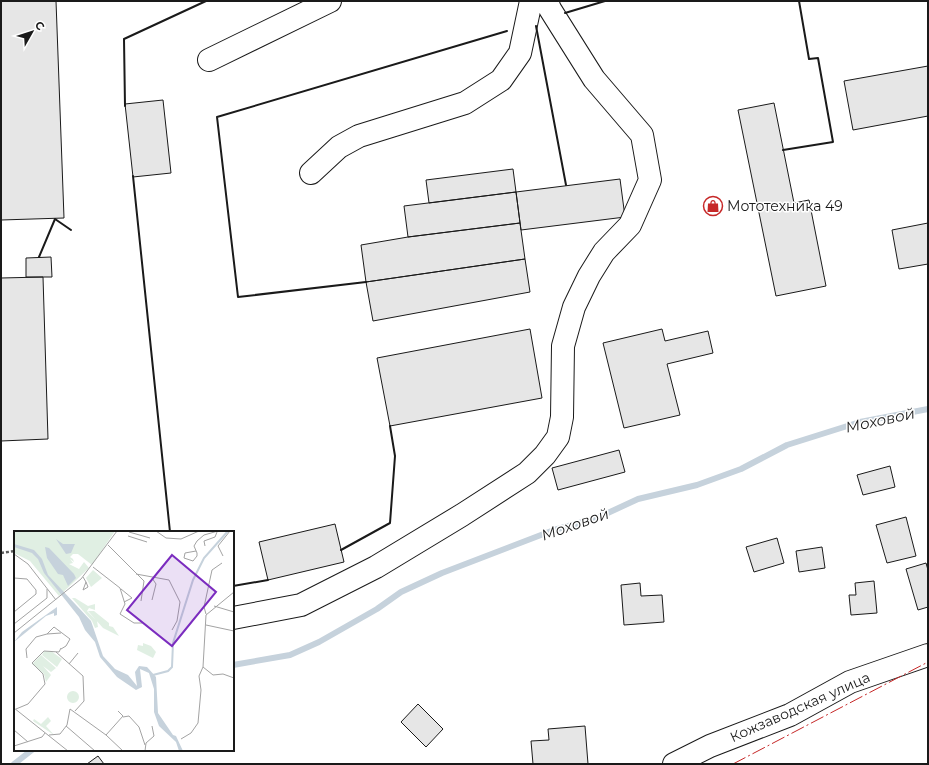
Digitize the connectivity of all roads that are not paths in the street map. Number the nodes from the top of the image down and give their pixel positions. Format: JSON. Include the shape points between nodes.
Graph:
{"nodes":[{"id":1,"x":330,"y":1,"type":"edge"},
{"id":2,"x":530,"y":1,"type":"edge"},
{"id":3,"x":547,"y":1,"type":"edge"},
{"id":4,"x":209,"y":60,"type":"dead end"},
{"id":5,"x":311,"y":173,"type":"dead end"},
{"id":6,"x":234,"y":618,"type":"edge"},
{"id":7,"x":928,"y":655,"type":"edge"},
{"id":8,"x":674,"y":764,"type":"edge"}],
"edges":[{"from":1,"to":4,"type":"street"},
{"from":2,"to":5,"type":"street","via":[[520,53],[501,80],[465,103],[359,136],[339,148]]},
{"from":3,"to":6,"type":"street","via":[[594,79],[642,135],[650,180],[630,225],[604,252],[574,307],[563,346],[562,417],[558,437],[527,473],[376,567],[301,606]]},
{"from":7,"to":8,"type":"street","name":"Кожзаводская улица","via":[[850,682],[790,715],[710,746]]}]}
